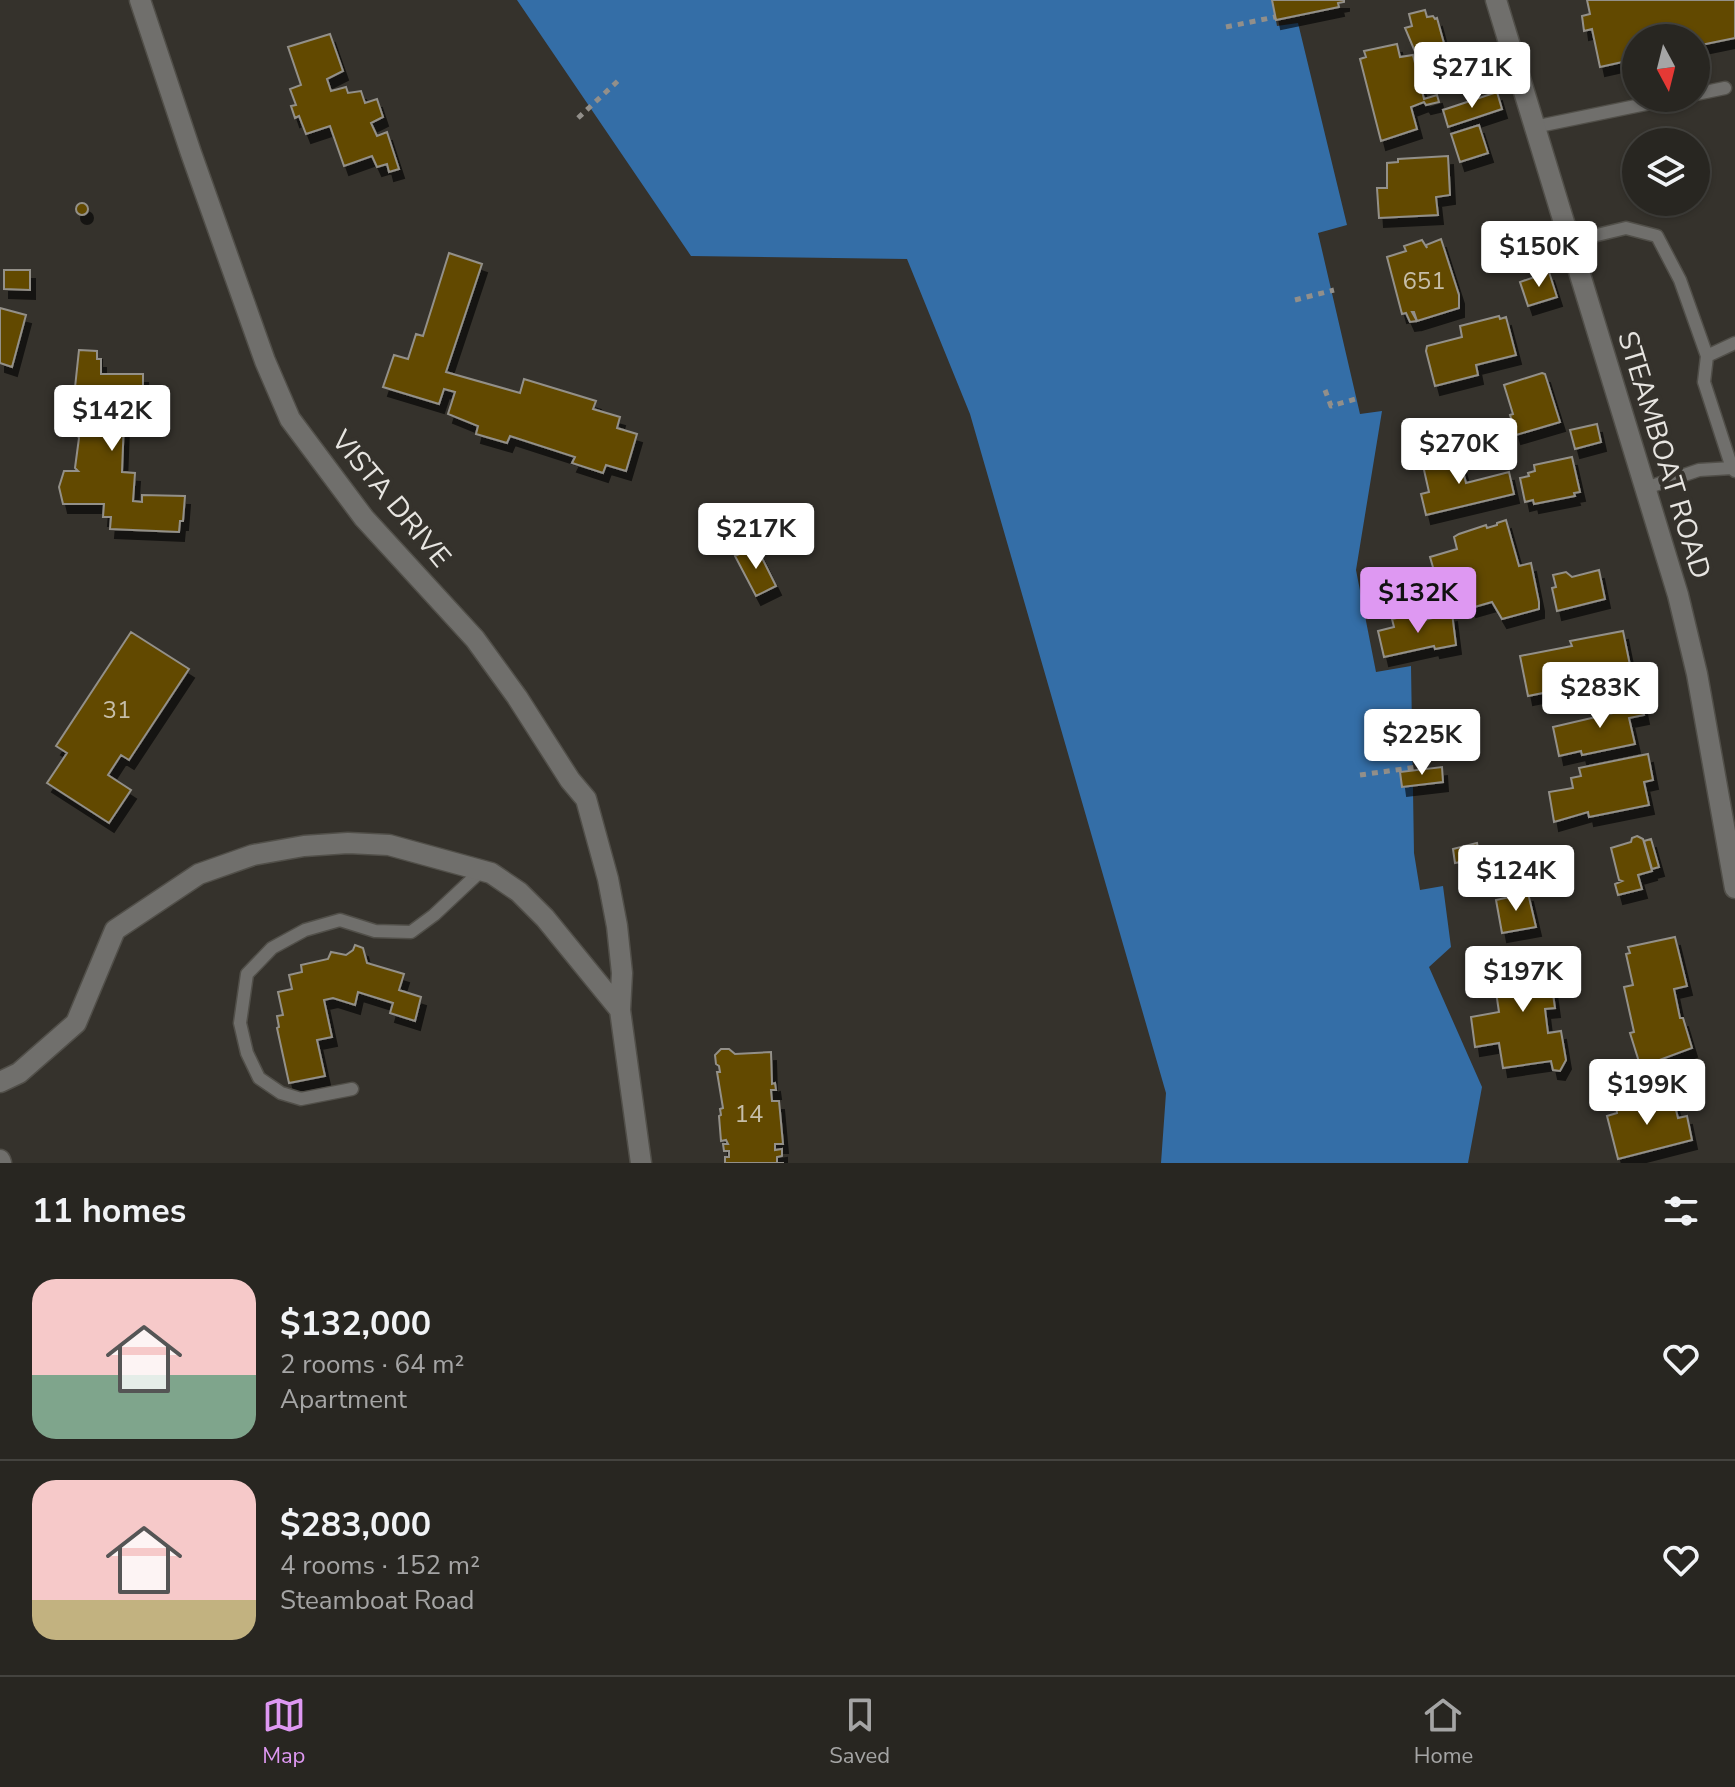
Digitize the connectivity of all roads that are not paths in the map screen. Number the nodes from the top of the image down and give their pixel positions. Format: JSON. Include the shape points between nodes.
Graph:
{"nodes":[{"id":1,"x":140,"y":0,"type":"edge"},
{"id":2,"x":1496,"y":0,"type":"edge"},
{"id":3,"x":1725,"y":88,"type":"dead end"},
{"id":4,"x":1710,"y":91,"type":"edge"},
{"id":5,"x":1622,"y":109,"type":"edge"},
{"id":6,"x":1534,"y":127,"type":"junction"},
{"id":7,"x":1568,"y":242,"type":"junction"},
{"id":8,"x":1735,"y":343,"type":"edge"},
{"id":9,"x":1707,"y":356,"type":"junction"},
{"id":10,"x":1734,"y":468,"type":"edge"},
{"id":11,"x":1646,"y":488,"type":"junction"},
{"id":12,"x":482,"y":870,"type":"junction"},
{"id":13,"x":1735,"y":888,"type":"edge"},
{"id":14,"x":620,"y":1010,"type":"junction"},
{"id":15,"x":0,"y":1082,"type":"edge"},
{"id":16,"x":352,"y":1089,"type":"dead end"},
{"id":17,"x":641,"y":1163,"type":"edge"}],
"edges":[{"from":1,"to":14,"type":"street","name":"VISTA DRIVE","via":[[290,419],[364,518],[475,639],[586,799],[617,926]]},
{"from":2,"to":6,"type":"street","name":"STEAMBOAT ROAD"},
{"from":3,"to":4,"type":"lane"},
{"from":5,"to":6,"type":"lane"},
{"from":6,"to":7,"type":"street","name":"STEAMBOAT ROAD"},
{"from":7,"to":9,"type":"lane","via":[[1626,228],[1657,236],[1680,280]]},
{"from":7,"to":11,"type":"street","name":"STEAMBOAT ROAD"},
{"from":8,"to":9,"type":"lane"},
{"from":9,"to":10,"type":"lane","via":[[1704,382]]},
{"from":10,"to":11,"type":"lane","via":[[1699,470]]},
{"from":11,"to":13,"type":"street","name":"STEAMBOAT ROAD","via":[[1697,674]]},
{"from":12,"to":14,"type":"street","via":[[519,892],[545,918]]},
{"from":12,"to":15,"type":"street","via":[[389,845],[348,843],[253,855],[199,874],[115,930],[76,1023],[19,1073]]},
{"from":12,"to":16,"type":"lane","via":[[411,932],[375,931],[340,920],[305,930],[272,948],[247,974],[240,1023],[259,1078],[301,1099]]},
{"from":14,"to":17,"type":"street","name":"VISTA DRIVE"}]}
